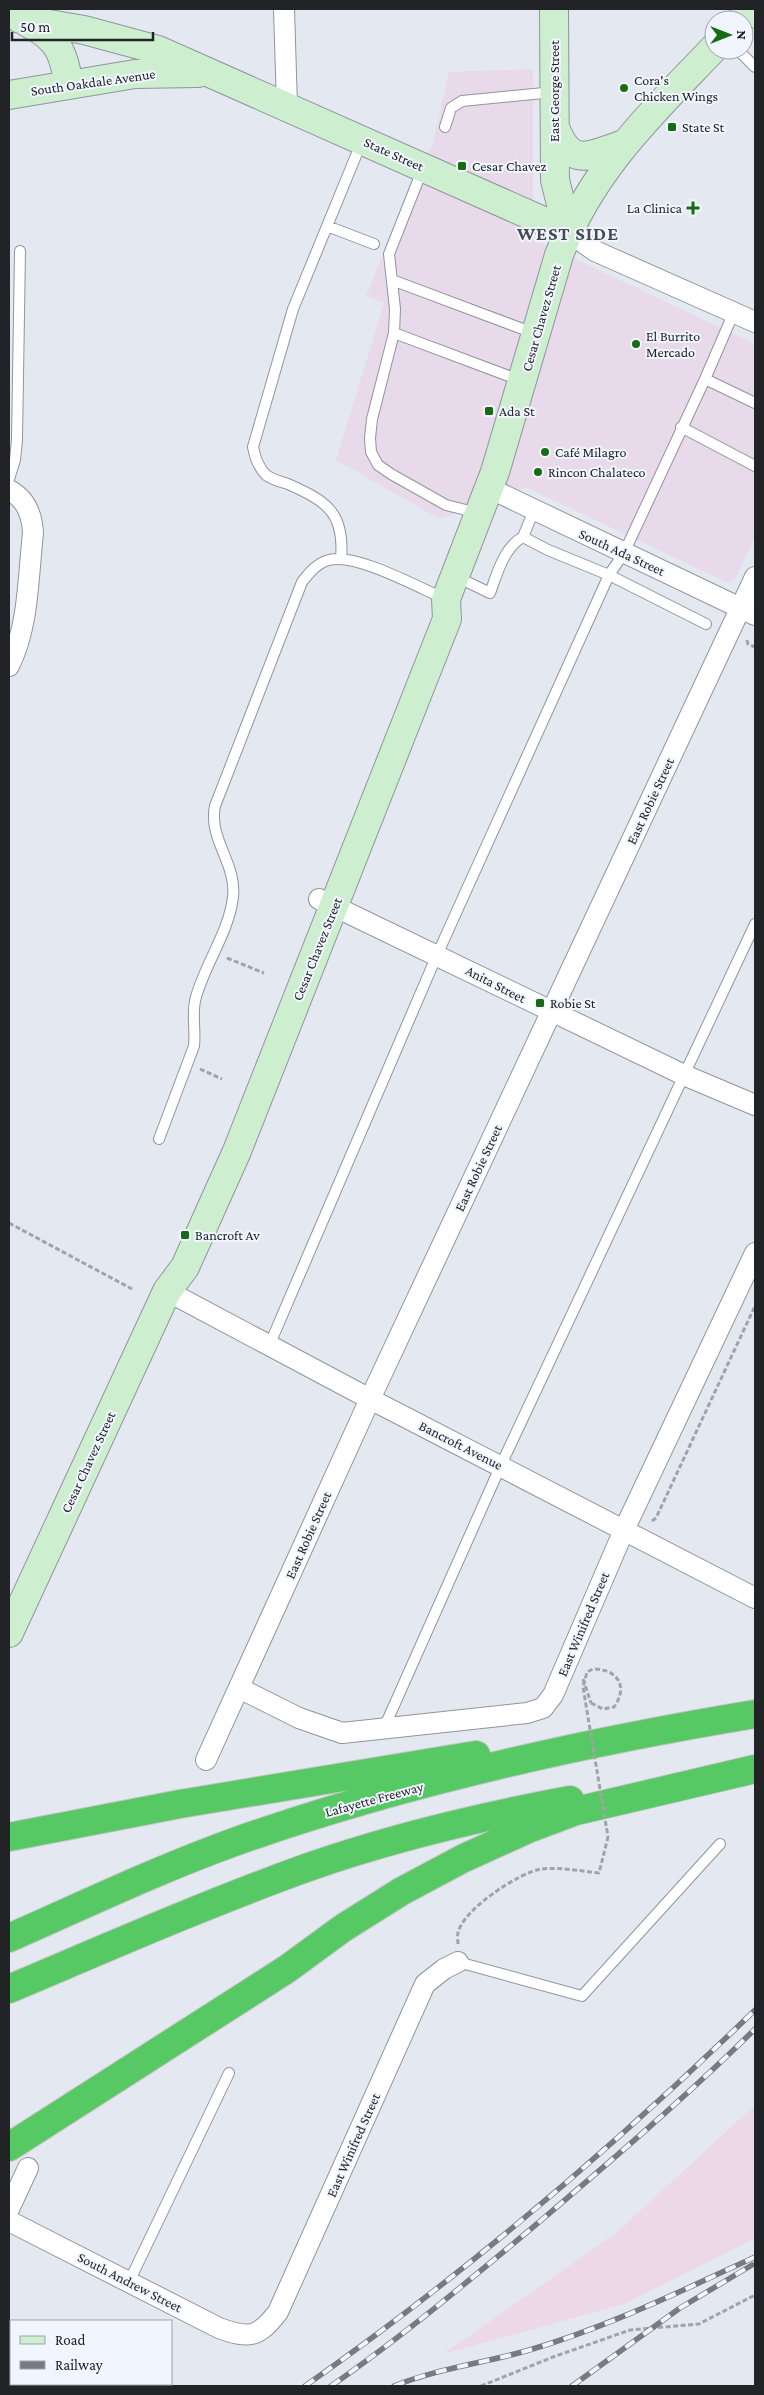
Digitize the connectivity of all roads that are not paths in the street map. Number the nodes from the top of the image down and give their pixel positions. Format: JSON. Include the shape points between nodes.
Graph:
{"nodes":[{"id":1,"x":284,"y":9,"type":"edge"},
{"id":2,"x":554,"y":9,"type":"edge"},
{"id":3,"x":16,"y":14,"type":"edge"},
{"id":4,"x":704,"y":59,"type":"edge"},
{"id":5,"x":208,"y":74,"type":"junction"},
{"id":6,"x":69,"y":85,"type":"junction"},
{"id":7,"x":555,"y":92,"type":"junction"},
{"id":8,"x":9,"y":95,"type":"edge"},
{"id":9,"x":287,"y":106,"type":"junction"},
{"id":10,"x":446,"y":127,"type":"dead end"},
{"id":11,"x":555,"y":127,"type":"junction"},
{"id":12,"x":362,"y":140,"type":"junction"},
{"id":13,"x":624,"y":144,"type":"junction"},
{"id":14,"x":424,"y":167,"type":"junction"},
{"id":15,"x":327,"y":226,"type":"junction"},
{"id":16,"x":568,"y":232,"type":"junction"},
{"id":17,"x":374,"y":244,"type":"dead end"},
{"id":18,"x":20,"y":251,"type":"dead end"},
{"id":19,"x":392,"y":280,"type":"junction"},
{"id":20,"x":748,"y":317,"type":"edge"},
{"id":21,"x":394,"y":333,"type":"junction"},
{"id":22,"x":537,"y":335,"type":"junction"},
{"id":23,"x":705,"y":379,"type":"junction"},
{"id":24,"x":523,"y":382,"type":"junction"},
{"id":25,"x":755,"y":403,"type":"edge"},
{"id":26,"x":681,"y":427,"type":"junction"},
{"id":27,"x":755,"y":466,"type":"edge"},
{"id":28,"x":9,"y":479,"type":"edge"},
{"id":29,"x":9,"y":490,"type":"edge"},
{"id":30,"x":484,"y":501,"type":"junction"},
{"id":31,"x":534,"y":510,"type":"junction"},
{"id":32,"x":523,"y":537,"type":"junction"},
{"id":33,"x":624,"y":553,"type":"junction"},
{"id":34,"x":341,"y":559,"type":"junction"},
{"id":35,"x":609,"y":575,"type":"junction"},
{"id":36,"x":755,"y":577,"type":"edge"},
{"id":37,"x":450,"y":588,"type":"junction"},
{"id":38,"x":748,"y":611,"type":"edge"},
{"id":39,"x":706,"y":624,"type":"dead end"},
{"id":40,"x":9,"y":666,"type":"edge"},
{"id":41,"x":327,"y":902,"type":"junction"},
{"id":42,"x":755,"y":924,"type":"edge"},
{"id":43,"x":437,"y":955,"type":"junction"},
{"id":44,"x":551,"y":1012,"type":"junction"},
{"id":45,"x":684,"y":1075,"type":"junction"},
{"id":46,"x":755,"y":1105,"type":"edge"},
{"id":47,"x":159,"y":1139,"type":"dead end"},
{"id":48,"x":755,"y":1253,"type":"edge"},
{"id":49,"x":167,"y":1291,"type":"junction"},
{"id":50,"x":269,"y":1346,"type":"junction"},
{"id":51,"x":370,"y":1399,"type":"junction"},
{"id":52,"x":501,"y":1465,"type":"junction"},
{"id":53,"x":624,"y":1530,"type":"junction"},
{"id":54,"x":754,"y":1595,"type":"edge"},
{"id":55,"x":9,"y":1633,"type":"edge"},
{"id":56,"x":239,"y":1688,"type":"junction"},
{"id":57,"x":755,"y":1714,"type":"edge"},
{"id":58,"x":384,"y":1728,"type":"junction"},
{"id":59,"x":639,"y":1733,"type":"junction"},
{"id":60,"x":206,"y":1760,"type":"dead end"},
{"id":61,"x":755,"y":1765,"type":"edge"},
{"id":62,"x":755,"y":1769,"type":"edge"},
{"id":63,"x":9,"y":1836,"type":"edge"},
{"id":64,"x":720,"y":1844,"type":"dead end"},
{"id":65,"x":9,"y":1938,"type":"edge"},
{"id":66,"x":458,"y":1962,"type":"joint"},
{"id":67,"x":9,"y":1988,"type":"edge"},
{"id":68,"x":229,"y":2073,"type":"dead end"},
{"id":69,"x":9,"y":2147,"type":"edge"},
{"id":70,"x":28,"y":2168,"type":"dead end"},
{"id":71,"x":9,"y":2209,"type":"edge"},
{"id":72,"x":9,"y":2220,"type":"edge"},
{"id":73,"x":129,"y":2282,"type":"junction"},
{"id":74,"x":254,"y":2335,"type":"joint"}],
"edges":[{"from":1,"to":9,"type":"street"},
{"from":2,"to":7,"type":"main road","name":"East George Street"},
{"from":3,"to":5,"type":"main road","name":"State Street","via":[[146,46]]},
{"from":3,"to":6,"type":"main road","name":"State Street","via":[[56,43]]},
{"from":4,"to":13,"type":"main road","name":"Cesar Chavez Street"},
{"from":5,"to":6,"type":"main road","name":"South Oakdale Avenue","via":[[147,73]]},
{"from":5,"to":9,"type":"main road","name":"State Street"},
{"from":6,"to":8,"type":"main road","name":"South Oakdale Avenue"},
{"from":7,"to":10,"type":"lane","via":[[462,101],[451,108]]},
{"from":7,"to":11,"type":"main road","name":"East George Street"},
{"from":9,"to":12,"type":"main road","name":"State Street"},
{"from":11,"to":13,"type":"main road","via":[[563,146],[574,155],[590,155]]},
{"from":11,"to":16,"type":"main road","name":"East George Street","via":[[555,180]]},
{"from":12,"to":14,"type":"main road","name":"State Street"},
{"from":12,"to":15,"type":"lane"},
{"from":13,"to":16,"type":"main road","name":"Cesar Chavez Street","via":[[592,188]]},
{"from":14,"to":16,"type":"main road","name":"State Street"},
{"from":14,"to":19,"type":"lane","via":[[389,254]]},
{"from":15,"to":17,"type":"lane"},
{"from":15,"to":34,"type":"lane","via":[[293,309],[253,447],[256,462],[267,476],[315,496],[330,507],[338,525]]},
{"from":16,"to":20,"type":"street","name":"State Street","via":[[595,251]]},
{"from":16,"to":22,"type":"main road","name":"Cesar Chavez Street"},
{"from":18,"to":28,"type":"lane","via":[[17,440]]},
{"from":19,"to":21,"type":"lane"},
{"from":19,"to":22,"type":"lane"},
{"from":20,"to":23,"type":"lane"},
{"from":21,"to":24,"type":"lane"},
{"from":21,"to":30,"type":"lane","via":[[372,419],[370,438],[374,459],[391,474],[446,506]]},
{"from":22,"to":24,"type":"main road","name":"Cesar Chavez Street"},
{"from":23,"to":25,"type":"lane"},
{"from":23,"to":26,"type":"lane"},
{"from":24,"to":30,"type":"main road","name":"Cesar Chavez Street"},
{"from":26,"to":27,"type":"lane"},
{"from":26,"to":33,"type":"lane"},
{"from":29,"to":40,"type":"street","via":[[27,505],[33,533],[23,626]]},
{"from":30,"to":31,"type":"street","name":"South Ada Street"},
{"from":30,"to":37,"type":"main road","name":"Cesar Chavez Street"},
{"from":31,"to":32,"type":"lane"},
{"from":31,"to":33,"type":"street","name":"South Ada Street"},
{"from":32,"to":35,"type":"lane"},
{"from":32,"to":37,"type":"lane","via":[[515,541],[502,562],[490,593]]},
{"from":33,"to":35,"type":"lane"},
{"from":33,"to":38,"type":"street","name":"South Ada Street"},
{"from":34,"to":37,"type":"lane"},
{"from":34,"to":47,"type":"lane","via":[[327,560],[312,569],[302,582],[215,806],[212,818],[232,872],[233,899],[196,996],[194,1046]]},
{"from":35,"to":39,"type":"lane"},
{"from":35,"to":43,"type":"lane"},
{"from":36,"to":38,"type":"street","name":"East Robie Street"},
{"from":37,"to":41,"type":"main road","name":"Cesar Chavez Street","via":[[447,619]]},
{"from":38,"to":44,"type":"street","name":"East Robie Street"},
{"from":41,"to":43,"type":"street","name":"Anita Street"},
{"from":41,"to":49,"type":"main road","name":"Cesar Chavez Street","via":[[237,1151],[185,1267]]},
{"from":42,"to":45,"type":"lane"},
{"from":43,"to":44,"type":"street","name":"Anita Street"},
{"from":43,"to":50,"type":"lane"},
{"from":44,"to":45,"type":"street","name":"Anita Street"},
{"from":44,"to":51,"type":"street","name":"East Robie Street"},
{"from":45,"to":46,"type":"street","name":"Anita Street"},
{"from":45,"to":52,"type":"lane"},
{"from":48,"to":53,"type":"street","name":"East Winifred Street"},
{"from":49,"to":50,"type":"street","name":"Bancroft Avenue"},
{"from":49,"to":55,"type":"main road","name":"Cesar Chavez Street"},
{"from":50,"to":51,"type":"street","name":"Bancroft Avenue"},
{"from":51,"to":52,"type":"street","name":"Bancroft Avenue"},
{"from":51,"to":56,"type":"street","name":"East Robie Street"},
{"from":52,"to":53,"type":"street","name":"Bancroft Avenue"},
{"from":52,"to":58,"type":"lane"},
{"from":53,"to":54,"type":"street","name":"Bancroft Avenue"},
{"from":53,"to":58,"type":"street","name":"East Winifred Street","via":[[553,1695],[543,1708],[527,1713]]},
{"from":56,"to":58,"type":"street","name":"East Winifred Street","via":[[299,1718],[342,1733]]},
{"from":56,"to":60,"type":"street","name":"East Robie Street"},
{"from":57,"to":59,"type":"highway","name":"Lafayette Freeway"},
{"from":59,"to":63,"type":"highway","via":[[518,1748]]},
{"from":59,"to":65,"type":"highway","name":"Lafayette Freeway","via":[[412,1788],[293,1822],[191,1859]]},
{"from":61,"to":67,"type":"highway","via":[[519,1809],[389,1842],[232,1896]]},
{"from":62,"to":69,"type":"highway","via":[[576,1811],[464,1858],[343,1928],[287,1969]]},
{"from":64,"to":66,"type":"lane","via":[[582,1996]]},
{"from":66,"to":74,"type":"street","name":"East Winifred Street","via":[[425,1984],[278,2312],[266,2327]]},
{"from":68,"to":73,"type":"lane"},
{"from":70,"to":71,"type":"street"},
{"from":72,"to":73,"type":"street","name":"South Andrew Street"},
{"from":73,"to":74,"type":"street","name":"South Andrew Street","via":[[219,2328]]}]}
